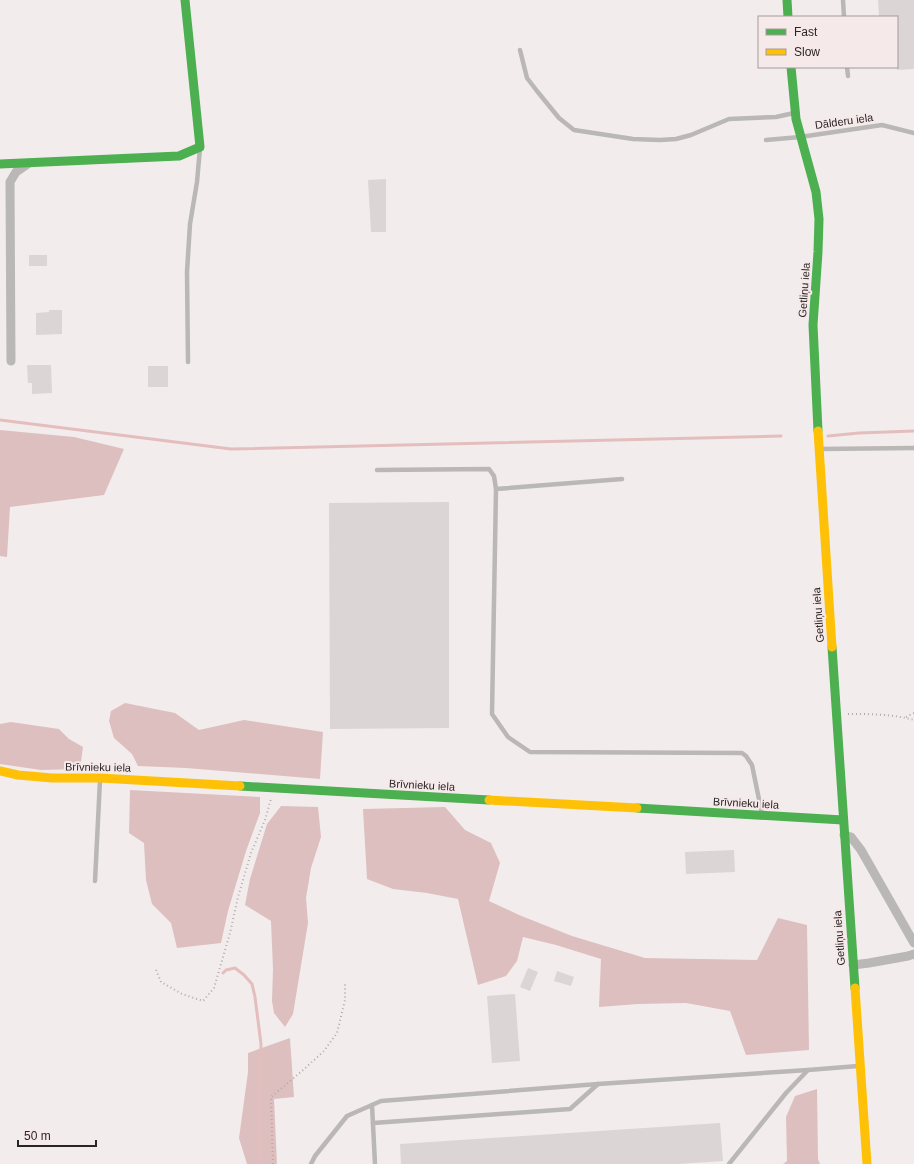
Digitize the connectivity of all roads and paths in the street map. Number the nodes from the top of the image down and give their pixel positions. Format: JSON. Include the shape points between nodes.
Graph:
{"nodes":[{"id":1,"x":185,"y":0,"type":"edge"},
{"id":2,"x":787,"y":0,"type":"edge"},
{"id":3,"x":843,"y":0,"type":"edge"},
{"id":4,"x":788,"y":16,"type":"edge"},
{"id":5,"x":844,"y":16,"type":"edge"},
{"id":6,"x":520,"y":50,"type":"dead end"},
{"id":7,"x":791,"y":68,"type":"edge"},
{"id":8,"x":847,"y":68,"type":"edge"},
{"id":9,"x":848,"y":76,"type":"dead end"},
{"id":10,"x":795,"y":112,"type":"junction"},
{"id":11,"x":914,"y":133,"type":"edge"},
{"id":12,"x":800,"y":137,"type":"junction"},
{"id":13,"x":766,"y":140,"type":"dead end"},
{"id":14,"x":200,"y":147,"type":"junction"},
{"id":15,"x":30,"y":162,"type":"junction"},
{"id":16,"x":0,"y":164,"type":"edge"},
{"id":17,"x":11,"y":361,"type":"dead end"},
{"id":18,"x":188,"y":362,"type":"dead end"},
{"id":19,"x":914,"y":448,"type":"edge"},
{"id":20,"x":819,"y":449,"type":"junction"},
{"id":21,"x":377,"y":470,"type":"dead end"},
{"id":22,"x":622,"y":479,"type":"dead end"},
{"id":23,"x":496,"y":489,"type":"junction"},
{"id":24,"x":914,"y":713,"type":"edge"},
{"id":25,"x":836,"y":714,"type":"junction"},
{"id":26,"x":905,"y":718,"type":"junction"},
{"id":27,"x":914,"y":720,"type":"edge"},
{"id":28,"x":0,"y":771,"type":"edge"},
{"id":29,"x":100,"y":778,"type":"junction"},
{"id":30,"x":274,"y":788,"type":"junction"},
{"id":31,"x":762,"y":816,"type":"junction"},
{"id":32,"x":843,"y":820,"type":"junction"},
{"id":33,"x":844,"y":835,"type":"junction"},
{"id":34,"x":95,"y":881,"type":"dead end"},
{"id":35,"x":914,"y":943,"type":"edge"},
{"id":36,"x":914,"y":954,"type":"edge"},
{"id":37,"x":853,"y":965,"type":"junction"},
{"id":38,"x":156,"y":970,"type":"dead end"},
{"id":39,"x":345,"y":982,"type":"dead end"},
{"id":40,"x":860,"y":1066,"type":"junction"},
{"id":41,"x":808,"y":1070,"type":"junction"},
{"id":42,"x":598,"y":1084,"type":"junction"},
{"id":43,"x":372,"y":1105,"type":"junction"},
{"id":44,"x":373,"y":1123,"type":"junction"},
{"id":45,"x":273,"y":1164,"type":"edge"},
{"id":46,"x":311,"y":1164,"type":"edge"},
{"id":47,"x":375,"y":1164,"type":"edge"},
{"id":48,"x":729,"y":1164,"type":"edge"},
{"id":49,"x":867,"y":1164,"type":"edge"}],
"edges":[{"from":1,"to":14,"type":"street"},
{"from":2,"to":4,"type":"street"},
{"from":3,"to":5,"type":"lane"},
{"from":6,"to":10,"type":"lane","via":[[528,78],[536,91],[559,118],[574,130],[633,139],[676,139],[729,119],[776,117]]},
{"from":7,"to":10,"type":"street","name":"Getliņu iela"},
{"from":8,"to":9,"type":"lane"},
{"from":10,"to":12,"type":"street","name":"Getliņu iela"},
{"from":11,"to":12,"type":"lane","name":"Dālderu iela","via":[[882,125]]},
{"from":12,"to":13,"type":"lane","name":"Dālderu iela"},
{"from":12,"to":20,"type":"street","name":"Getliņu iela","via":[[816,192],[819,219],[814,325]]},
{"from":14,"to":15,"type":"street","via":[[179,156]]},
{"from":14,"to":18,"type":"lane","via":[[187,272]]},
{"from":15,"to":16,"type":"street"},
{"from":15,"to":17,"type":"street","via":[[16,172],[10,182]]},
{"from":19,"to":20,"type":"lane"},
{"from":20,"to":25,"type":"street","name":"Getliņu iela"},
{"from":21,"to":23,"type":"lane","via":[[489,470],[494,476]]},
{"from":22,"to":23,"type":"lane"},
{"from":23,"to":31,"type":"lane","via":[[492,714],[508,737],[530,752],[742,753],[752,765]]},
{"from":24,"to":26,"type":"path"},
{"from":25,"to":26,"type":"path","via":[[876,713]]},
{"from":25,"to":32,"type":"street","name":"Getliņu iela"},
{"from":26,"to":27,"type":"path"},
{"from":28,"to":29,"type":"street","name":"Brīvnieku iela","via":[[52,778]]},
{"from":29,"to":30,"type":"street","name":"Brīvnieku iela"},
{"from":29,"to":34,"type":"lane"},
{"from":30,"to":31,"type":"street","name":"Brīvnieku iela"},
{"from":30,"to":38,"type":"path","via":[[238,897],[214,988],[203,1001],[196,999],[161,982]]},
{"from":31,"to":32,"type":"street","name":"Brīvnieku iela"},
{"from":32,"to":33,"type":"street","name":"Getliņu iela"},
{"from":33,"to":35,"type":"street","via":[[851,837],[861,850]]},
{"from":33,"to":37,"type":"street","name":"Getliņu iela"},
{"from":36,"to":37,"type":"street"},
{"from":37,"to":40,"type":"street","name":"Getliņu iela"},
{"from":39,"to":45,"type":"path","via":[[345,1000],[337,1033],[324,1051],[270,1097]]},
{"from":40,"to":41,"type":"lane"},
{"from":40,"to":49,"type":"street","name":"Getliņu iela"},
{"from":41,"to":42,"type":"lane"},
{"from":41,"to":48,"type":"lane","via":[[786,1093]]},
{"from":42,"to":43,"type":"lane","via":[[381,1101]]},
{"from":42,"to":44,"type":"lane","via":[[570,1109]]},
{"from":43,"to":44,"type":"lane"},
{"from":43,"to":46,"type":"lane","via":[[347,1116]]},
{"from":44,"to":47,"type":"lane"}]}
